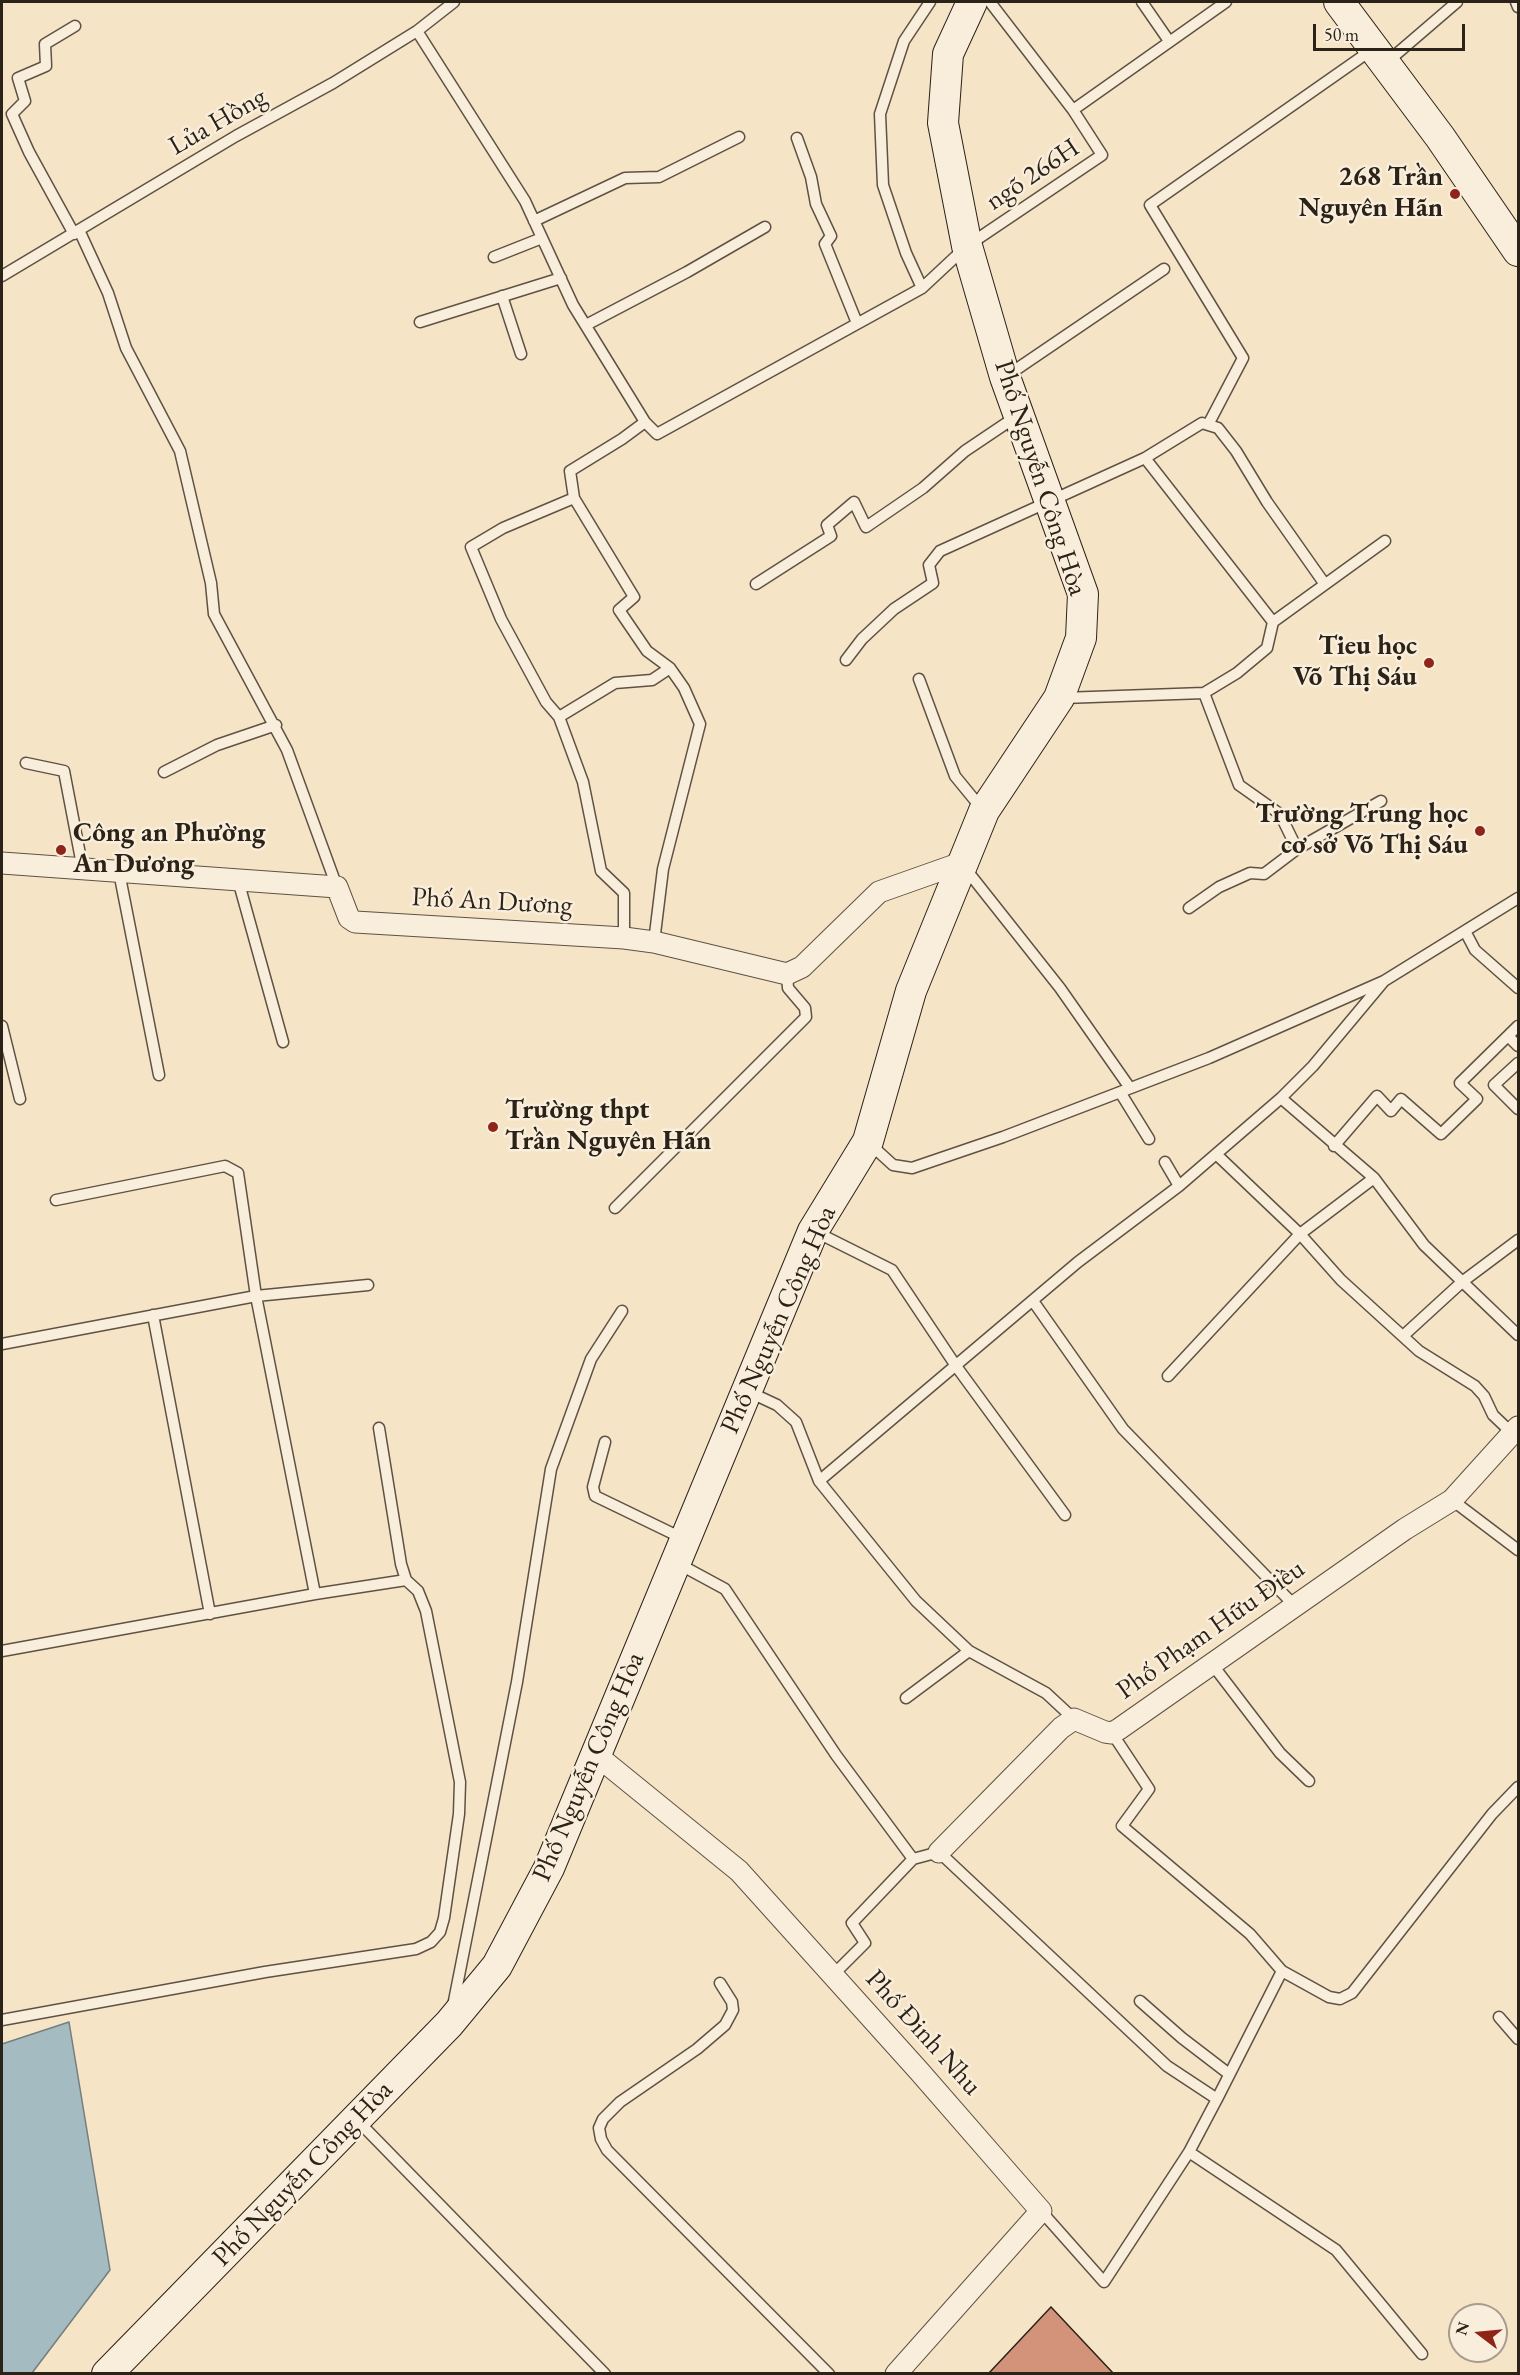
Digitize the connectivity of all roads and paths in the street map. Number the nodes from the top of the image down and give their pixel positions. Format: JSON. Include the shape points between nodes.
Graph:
{"nodes":[{"id":1,"x":454,"y":2,"type":"edge"},
{"id":2,"x":930,"y":2,"type":"edge"},
{"id":3,"x":972,"y":2,"type":"edge"},
{"id":4,"x":990,"y":2,"type":"edge"},
{"id":5,"x":1142,"y":2,"type":"edge"},
{"id":6,"x":1226,"y":2,"type":"edge"},
{"id":7,"x":1339,"y":2,"type":"edge"},
{"id":8,"x":1457,"y":2,"type":"edge"},
{"id":9,"x":1516,"y":2,"type":"edge"},
{"id":10,"x":1518,"y":7,"type":"edge"},
{"id":11,"x":75,"y":26,"type":"dead end"},
{"id":12,"x":417,"y":31,"type":"junction"},
{"id":13,"x":1169,"y":41,"type":"junction"},
{"id":14,"x":1378,"y":57,"type":"junction"},
{"id":15,"x":1073,"y":110,"type":"junction"},
{"id":16,"x":739,"y":137,"type":"dead end"},
{"id":17,"x":797,"y":138,"type":"dead end"},
{"id":18,"x":534,"y":220,"type":"junction"},
{"id":19,"x":765,"y":227,"type":"dead end"},
{"id":20,"x":76,"y":232,"type":"junction"},
{"id":21,"x":543,"y":238,"type":"junction"},
{"id":22,"x":967,"y":246,"type":"junction"},
{"id":23,"x":1518,"y":251,"type":"edge"},
{"id":24,"x":494,"y":257,"type":"dead end"},
{"id":25,"x":1164,"y":269,"type":"dead end"},
{"id":26,"x":2,"y":276,"type":"edge"},
{"id":27,"x":561,"y":278,"type":"junction"},
{"id":28,"x":922,"y":288,"type":"junction"},
{"id":29,"x":502,"y":296,"type":"junction"},
{"id":30,"x":420,"y":322,"type":"dead end"},
{"id":31,"x":857,"y":323,"type":"junction"},
{"id":32,"x":586,"y":325,"type":"junction"},
{"id":33,"x":521,"y":354,"type":"dead end"},
{"id":34,"x":1005,"y":377,"type":"junction"},
{"id":35,"x":1020,"y":414,"type":"junction"},
{"id":36,"x":645,"y":422,"type":"junction"},
{"id":37,"x":1209,"y":423,"type":"junction"},
{"id":38,"x":1145,"y":458,"type":"junction"},
{"id":39,"x":574,"y":498,"type":"junction"},
{"id":40,"x":1049,"y":502,"type":"junction"},
{"id":41,"x":1385,"y":542,"type":"dead end"},
{"id":42,"x":1324,"y":583,"type":"junction"},
{"id":43,"x":756,"y":584,"type":"dead end"},
{"id":44,"x":1273,"y":622,"type":"junction"},
{"id":45,"x":846,"y":660,"type":"dead end"},
{"id":46,"x":670,"y":668,"type":"junction"},
{"id":47,"x":919,"y":679,"type":"dead end"},
{"id":48,"x":1204,"y":693,"type":"junction"},
{"id":49,"x":1059,"y":698,"type":"junction"},
{"id":50,"x":559,"y":717,"type":"junction"},
{"id":51,"x":276,"y":725,"type":"junction"},
{"id":52,"x":26,"y":763,"type":"dead end"},
{"id":53,"x":164,"y":772,"type":"dead end"},
{"id":54,"x":1381,"y":801,"type":"dead end"},
{"id":55,"x":984,"y":811,"type":"junction"},
{"id":56,"x":1297,"y":849,"type":"junction"},
{"id":57,"x":2,"y":863,"type":"edge"},
{"id":58,"x":961,"y":863,"type":"junction"},
{"id":59,"x":83,"y":870,"type":"junction"},
{"id":60,"x":119,"y":872,"type":"junction"},
{"id":61,"x":238,"y":880,"type":"junction"},
{"id":62,"x":337,"y":887,"type":"junction"},
{"id":63,"x":1518,"y":898,"type":"edge"},
{"id":64,"x":1189,"y":908,"type":"dead end"},
{"id":65,"x":1465,"y":931,"type":"junction"},
{"id":66,"x":624,"y":938,"type":"junction"},
{"id":67,"x":654,"y":942,"type":"junction"},
{"id":68,"x":787,"y":974,"type":"junction"},
{"id":69,"x":1384,"y":981,"type":"junction"},
{"id":70,"x":1518,"y":988,"type":"edge"},
{"id":71,"x":2,"y":1026,"type":"edge"},
{"id":72,"x":1518,"y":1026,"type":"edge"},
{"id":73,"x":1508,"y":1036,"type":"junction"},
{"id":74,"x":284,"y":1041,"type":"dead end"},
{"id":75,"x":1518,"y":1046,"type":"edge"},
{"id":76,"x":1518,"y":1063,"type":"edge"},
{"id":77,"x":159,"y":1075,"type":"dead end"},
{"id":78,"x":1125,"y":1090,"type":"junction"},
{"id":79,"x":1281,"y":1098,"type":"junction"},
{"id":80,"x":20,"y":1099,"type":"dead end"},
{"id":81,"x":1518,"y":1109,"type":"edge"},
{"id":82,"x":1149,"y":1139,"type":"dead end"},
{"id":83,"x":868,"y":1142,"type":"junction"},
{"id":84,"x":1334,"y":1146,"type":"junction"},
{"id":85,"x":1216,"y":1154,"type":"junction"},
{"id":86,"x":1165,"y":1162,"type":"dead end"},
{"id":87,"x":1374,"y":1178,"type":"junction"},
{"id":88,"x":1179,"y":1186,"type":"junction"},
{"id":89,"x":56,"y":1200,"type":"dead end"},
{"id":90,"x":615,"y":1208,"type":"dead end"},
{"id":91,"x":813,"y":1231,"type":"junction"},
{"id":92,"x":1300,"y":1234,"type":"junction"},
{"id":93,"x":1518,"y":1240,"type":"edge"},
{"id":94,"x":1462,"y":1282,"type":"junction"},
{"id":95,"x":368,"y":1285,"type":"dead end"},
{"id":96,"x":256,"y":1296,"type":"junction"},
{"id":97,"x":1033,"y":1300,"type":"junction"},
{"id":98,"x":622,"y":1311,"type":"dead end"},
{"id":99,"x":153,"y":1315,"type":"junction"},
{"id":100,"x":1518,"y":1335,"type":"edge"},
{"id":101,"x":1403,"y":1336,"type":"junction"},
{"id":102,"x":2,"y":1344,"type":"edge"},
{"id":103,"x":956,"y":1366,"type":"junction"},
{"id":104,"x":1168,"y":1376,"type":"dead end"},
{"id":105,"x":747,"y":1391,"type":"junction"},
{"id":106,"x":379,"y":1428,"type":"dead end"},
{"id":107,"x":1516,"y":1431,"type":"edge"},
{"id":108,"x":605,"y":1443,"type":"dead end"},
{"id":109,"x":819,"y":1481,"type":"junction"},
{"id":110,"x":1452,"y":1500,"type":"junction"},
{"id":111,"x":1065,"y":1515,"type":"dead end"},
{"id":112,"x":680,"y":1551,"type":"junction"},
{"id":113,"x":1518,"y":1551,"type":"edge"},
{"id":114,"x":406,"y":1580,"type":"junction"},
{"id":115,"x":315,"y":1594,"type":"junction"},
{"id":116,"x":1294,"y":1605,"type":"junction"},
{"id":117,"x":210,"y":1614,"type":"junction"},
{"id":118,"x":2,"y":1650,"type":"edge"},
{"id":119,"x":969,"y":1651,"type":"junction"},
{"id":120,"x":1212,"y":1664,"type":"junction"},
{"id":121,"x":906,"y":1698,"type":"dead end"},
{"id":122,"x":1074,"y":1719,"type":"junction"},
{"id":123,"x":1112,"y":1733,"type":"junction"},
{"id":124,"x":595,"y":1754,"type":"junction"},
{"id":125,"x":1309,"y":1781,"type":"dead end"},
{"id":126,"x":1518,"y":1787,"type":"edge"},
{"id":127,"x":939,"y":1852,"type":"junction"},
{"id":128,"x":913,"y":1859,"type":"junction"},
{"id":129,"x":1282,"y":1971,"type":"junction"},
{"id":130,"x":833,"y":1975,"type":"junction"},
{"id":131,"x":720,"y":1983,"type":"dead end"},
{"id":132,"x":1140,"y":2001,"type":"dead end"},
{"id":133,"x":1499,"y":2017,"type":"dead end"},
{"id":134,"x":2,"y":2020,"type":"edge"},
{"id":135,"x":449,"y":2024,"type":"junction"},
{"id":136,"x":1518,"y":2039,"type":"edge"},
{"id":137,"x":1229,"y":2074,"type":"junction"},
{"id":138,"x":1217,"y":2099,"type":"junction"},
{"id":139,"x":357,"y":2119,"type":"junction"},
{"id":140,"x":1189,"y":2152,"type":"junction"},
{"id":141,"x":1041,"y":2211,"type":"junction"},
{"id":142,"x":1422,"y":2354,"type":"dead end"},
{"id":143,"x":107,"y":2373,"type":"edge"},
{"id":144,"x":605,"y":2373,"type":"edge"},
{"id":145,"x":829,"y":2373,"type":"edge"},
{"id":146,"x":896,"y":2373,"type":"edge"}],
"edges":[{"from":1,"to":12,"type":"lane","name":"Lủa Hồng"},
{"from":2,"to":28,"type":"lane","via":[[904,41],[880,114],[883,185]]},
{"from":3,"to":22,"type":"street","name":"Phố Nguyễn Công Hòa","via":[[948,54],[943,123]]},
{"from":4,"to":15,"type":"lane"},
{"from":5,"to":13,"type":"lane"},
{"from":6,"to":13,"type":"lane","name":"ngõ 266H"},
{"from":7,"to":14,"type":"street"},
{"from":8,"to":14,"type":"lane"},
{"from":9,"to":10,"type":"lane"},
{"from":11,"to":20,"type":"lane","via":[[45,44],[46,66],[18,78],[25,101],[12,114]]},
{"from":12,"to":18,"type":"lane"},
{"from":12,"to":20,"type":"lane","name":"Lủa Hồng"},
{"from":13,"to":15,"type":"lane","name":"ngõ 266H"},
{"from":14,"to":23,"type":"street","via":[[1440,137]]},
{"from":14,"to":37,"type":"lane","via":[[1150,204],[1243,358]]},
{"from":15,"to":22,"type":"lane","name":"ngõ 266H","via":[[1102,156]]},
{"from":16,"to":18,"type":"lane","via":[[659,177],[625,178]]},
{"from":17,"to":31,"type":"lane","via":[[816,204],[831,236],[825,244]]},
{"from":18,"to":21,"type":"lane"},
{"from":19,"to":32,"type":"lane"},
{"from":20,"to":26,"type":"lane","name":"Lủa Hồng"},
{"from":20,"to":51,"type":"lane","via":[[108,293],[126,348],[180,451],[211,583],[214,614]]},
{"from":21,"to":24,"type":"lane"},
{"from":21,"to":27,"type":"lane"},
{"from":22,"to":28,"type":"lane"},
{"from":22,"to":34,"type":"street","name":"Phố Nguyễn Công Hòa"},
{"from":25,"to":34,"type":"lane"},
{"from":27,"to":29,"type":"lane"},
{"from":27,"to":32,"type":"lane"},
{"from":28,"to":31,"type":"lane"},
{"from":29,"to":30,"type":"lane"},
{"from":29,"to":33,"type":"lane"},
{"from":31,"to":36,"type":"lane","via":[[657,434]]},
{"from":32,"to":36,"type":"lane"},
{"from":34,"to":35,"type":"street","name":"Phố Nguyễn Công Hòa"},
{"from":35,"to":40,"type":"street","name":"Phố Nguyễn Công Hòa"},
{"from":35,"to":43,"type":"lane","via":[[866,527],[854,502],[827,525],[831,536]]},
{"from":36,"to":39,"type":"lane","via":[[570,471]]},
{"from":37,"to":38,"type":"lane","via":[[1202,423]]},
{"from":37,"to":42,"type":"lane","via":[[1218,428],[1236,451]]},
{"from":38,"to":40,"type":"lane"},
{"from":38,"to":44,"type":"lane"},
{"from":39,"to":46,"type":"lane","via":[[634,597],[619,610],[647,651]]},
{"from":39,"to":50,"type":"lane","via":[[503,528],[471,548],[501,619],[546,702]]},
{"from":40,"to":45,"type":"lane","via":[[940,551],[928,565],[933,583],[894,609]]},
{"from":40,"to":49,"type":"street","name":"Phố Nguyễn Công Hòa","via":[[1083,594],[1081,638]]},
{"from":41,"to":42,"type":"lane"},
{"from":42,"to":44,"type":"lane"},
{"from":44,"to":48,"type":"lane","via":[[1267,648]]},
{"from":46,"to":50,"type":"lane","via":[[652,680],[615,683]]},
{"from":46,"to":67,"type":"lane","via":[[700,724],[663,869]]},
{"from":47,"to":55,"type":"lane","via":[[955,776]]},
{"from":48,"to":49,"type":"lane"},
{"from":48,"to":56,"type":"lane","via":[[1239,785],[1280,814]]},
{"from":49,"to":55,"type":"street","name":"Phố Nguyễn Công Hòa"},
{"from":50,"to":66,"type":"lane","via":[[583,782],[601,871],[624,893]]},
{"from":51,"to":53,"type":"lane","via":[[217,745]]},
{"from":51,"to":62,"type":"lane"},
{"from":52,"to":59,"type":"lane","via":[[64,771]]},
{"from":54,"to":56,"type":"lane"},
{"from":55,"to":58,"type":"street","name":"Phố Nguyễn Công Hòa"},
{"from":56,"to":64,"type":"lane","via":[[1264,874],[1250,873],[1219,887]]},
{"from":57,"to":59,"type":"street"},
{"from":58,"to":68,"type":"street","via":[[879,892],[802,967]]},
{"from":58,"to":78,"type":"lane","via":[[1060,988]]},
{"from":58,"to":83,"type":"street","name":"Phố Nguyễn Công Hòa","via":[[911,991]]},
{"from":59,"to":60,"type":"street"},
{"from":60,"to":61,"type":"street"},
{"from":60,"to":77,"type":"lane"},
{"from":61,"to":62,"type":"street"},
{"from":61,"to":74,"type":"lane"},
{"from":62,"to":66,"type":"street","name":"Phố An Dương","via":[[349,918],[356,922]]},
{"from":63,"to":65,"type":"lane"},
{"from":65,"to":69,"type":"lane"},
{"from":65,"to":70,"type":"lane","via":[[1475,950]]},
{"from":66,"to":67,"type":"street","name":"Phố An Dương"},
{"from":67,"to":68,"type":"street","name":"Phố An Dương"},
{"from":68,"to":90,"type":"lane","via":[[788,988],[805,1008],[806,1017]]},
{"from":69,"to":78,"type":"lane","via":[[1209,1058]]},
{"from":69,"to":79,"type":"lane"},
{"from":71,"to":80,"type":"lane"},
{"from":72,"to":73,"type":"lane"},
{"from":73,"to":75,"type":"lane"},
{"from":73,"to":84,"type":"lane","via":[[1460,1083],[1477,1100],[1441,1134],[1401,1099],[1391,1111],[1377,1096]]},
{"from":76,"to":81,"type":"lane","via":[[1494,1085]]},
{"from":78,"to":82,"type":"lane"},
{"from":78,"to":83,"type":"lane","via":[[912,1168],[893,1165]]},
{"from":79,"to":84,"type":"lane"},
{"from":79,"to":85,"type":"lane"},
{"from":83,"to":91,"type":"street","name":"Phố Nguyễn Công Hòa"},
{"from":84,"to":87,"type":"lane"},
{"from":85,"to":88,"type":"lane"},
{"from":85,"to":92,"type":"lane"},
{"from":86,"to":88,"type":"lane"},
{"from":87,"to":92,"type":"lane"},
{"from":87,"to":94,"type":"lane","via":[[1424,1245]]},
{"from":88,"to":97,"type":"lane"},
{"from":89,"to":96,"type":"lane","via":[[225,1166],[235,1169]]},
{"from":91,"to":103,"type":"lane","via":[[892,1270]]},
{"from":91,"to":105,"type":"street","name":"Phố Nguyễn Công Hòa"},
{"from":92,"to":101,"type":"lane","via":[[1341,1280]]},
{"from":92,"to":104,"type":"lane"},
{"from":93,"to":94,"type":"lane"},
{"from":94,"to":100,"type":"lane"},
{"from":94,"to":101,"type":"lane"},
{"from":95,"to":96,"type":"lane"},
{"from":96,"to":99,"type":"lane"},
{"from":96,"to":115,"type":"lane"},
{"from":97,"to":103,"type":"lane"},
{"from":97,"to":116,"type":"lane","via":[[1123,1429]]},
{"from":98,"to":135,"type":"lane","via":[[591,1359],[551,1469],[517,1682]]},
{"from":99,"to":102,"type":"lane"},
{"from":99,"to":117,"type":"lane"},
{"from":101,"to":107,"type":"lane","via":[[1419,1351],[1475,1386],[1492,1415]]},
{"from":103,"to":109,"type":"lane"},
{"from":103,"to":111,"type":"lane"},
{"from":105,"to":109,"type":"lane","via":[[789,1414],[803,1436]]},
{"from":105,"to":112,"type":"street","name":"Phố Nguyễn Công Hòa"},
{"from":106,"to":114,"type":"lane"},
{"from":107,"to":110,"type":"street","name":"Phố Phạm Hữu Điều"},
{"from":108,"to":112,"type":"lane","via":[[593,1487],[595,1496]]},
{"from":109,"to":119,"type":"lane","via":[[916,1601]]},
{"from":110,"to":113,"type":"lane"},
{"from":110,"to":116,"type":"street","name":"Phố Phạm Hữu Điều"},
{"from":112,"to":124,"type":"street","name":"Phố Nguyễn Công Hòa"},
{"from":112,"to":128,"type":"lane","via":[[725,1589],[836,1755]]},
{"from":114,"to":115,"type":"lane"},
{"from":114,"to":134,"type":"lane","via":[[418,1591],[426,1611],[460,1782],[444,1918],[440,1932],[431,1942],[416,1949],[264,1972]]},
{"from":115,"to":117,"type":"lane"},
{"from":116,"to":120,"type":"street","name":"Phố Phạm Hữu Điều"},
{"from":117,"to":118,"type":"lane"},
{"from":119,"to":121,"type":"lane"},
{"from":119,"to":122,"type":"lane","via":[[1046,1694]]},
{"from":120,"to":123,"type":"street","name":"Phố Phạm Hữu Điều"},
{"from":120,"to":125,"type":"lane","via":[[1280,1753]]},
{"from":122,"to":123,"type":"street","name":"Phố Phạm Hữu Điều"},
{"from":122,"to":127,"type":"street"},
{"from":123,"to":129,"type":"lane","via":[[1149,1789],[1122,1826],[1250,1934]]},
{"from":124,"to":130,"type":"street","name":"Phố Đinh Nhu","via":[[739,1871]]},
{"from":124,"to":135,"type":"street","name":"Phố Nguyễn Công Hòa","via":[[549,1868],[497,1966]]},
{"from":126,"to":129,"type":"lane","via":[[1492,1814],[1352,1993],[1340,1999],[1329,1997]]},
{"from":127,"to":128,"type":"lane"},
{"from":127,"to":138,"type":"lane","via":[[1167,2066]]},
{"from":128,"to":130,"type":"lane","via":[[852,1923],[865,1942]]},
{"from":129,"to":137,"type":"lane"},
{"from":130,"to":141,"type":"street","name":"Phố Đinh Nhu"},
{"from":131,"to":145,"type":"lane","via":[[732,2002],[725,2025],[698,2049],[620,2103],[603,2119],[599,2128],[601,2139],[623,2166]]},
{"from":132,"to":137,"type":"lane"},
{"from":133,"to":136,"type":"lane"},
{"from":135,"to":139,"type":"street","name":"Phố Nguyễn Công Hòa"},
{"from":137,"to":138,"type":"lane"},
{"from":138,"to":140,"type":"lane"},
{"from":139,"to":143,"type":"street","name":"Phố Nguyễn Công Hòa"},
{"from":139,"to":144,"type":"lane"},
{"from":140,"to":141,"type":"lane","via":[[1104,2282]]},
{"from":140,"to":142,"type":"lane","via":[[1336,2250]]},
{"from":141,"to":146,"type":"street"}]}
